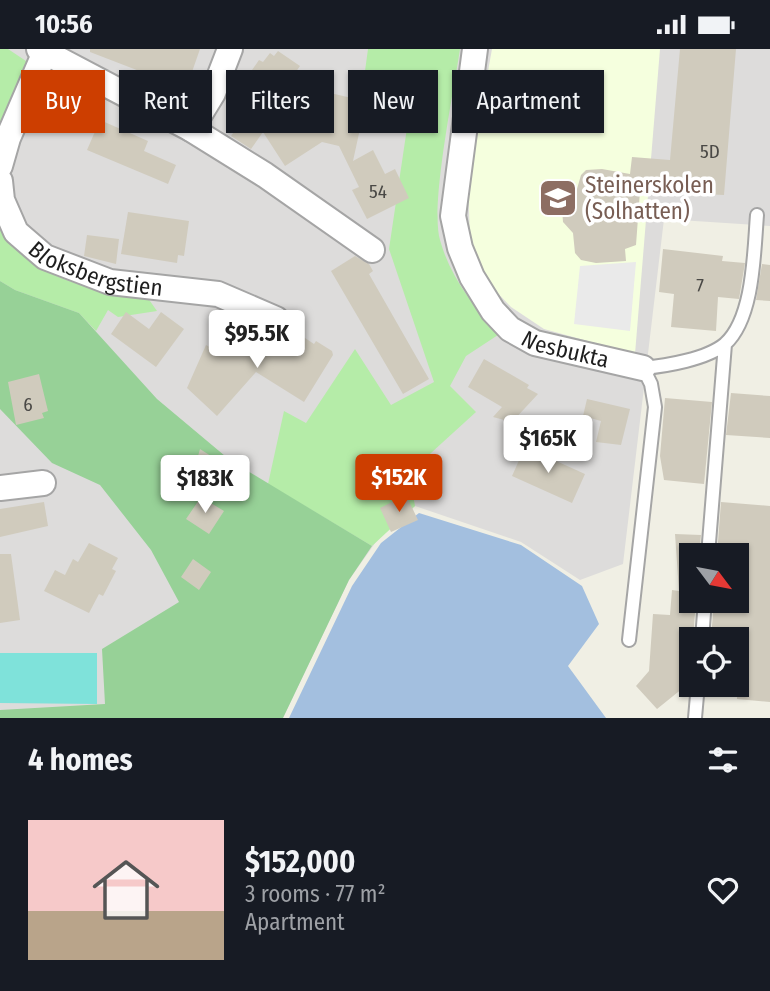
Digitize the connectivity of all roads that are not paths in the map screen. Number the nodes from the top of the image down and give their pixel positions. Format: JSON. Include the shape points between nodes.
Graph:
{"nodes":[{"id":1,"x":230,"y":49,"type":"edge"},
{"id":2,"x":475,"y":49,"type":"edge"},
{"id":3,"x":42,"y":50,"type":"edge"},
{"id":4,"x":119,"y":91,"type":"edge"},
{"id":5,"x":212,"y":96,"type":"edge"},
{"id":6,"x":197,"y":133,"type":"edge"},
{"id":7,"x":0,"y":166,"type":"edge"},
{"id":8,"x":0,"y":181,"type":"edge"},
{"id":9,"x":757,"y":215,"type":"dead end"},
{"id":10,"x":372,"y":250,"type":"dead end"},
{"id":11,"x":276,"y":319,"type":"dead end"},
{"id":12,"x":724,"y":344,"type":"junction"},
{"id":13,"x":643,"y":368,"type":"junction"},
{"id":14,"x":43,"y":483,"type":"dead end"},
{"id":15,"x":0,"y":488,"type":"edge"},
{"id":16,"x":709,"y":543,"type":"edge"},
{"id":17,"x":629,"y":640,"type":"dead end"},
{"id":18,"x":697,"y":697,"type":"edge"},
{"id":19,"x":695,"y":718,"type":"edge"}],
"edges":[{"from":1,"to":5,"type":"street"},
{"from":2,"to":13,"type":"street","name":"Nesbukta","via":[[453,216],[472,277],[510,329],[535,343]]},
{"from":3,"to":4,"type":"street"},
{"from":3,"to":7,"type":"street"},
{"from":6,"to":10,"type":"street"},
{"from":8,"to":11,"type":"street","name":"Bloksbergstien","via":[[2,200],[16,232],[45,257],[110,282],[218,294]]},
{"from":9,"to":12,"type":"lane","via":[[752,281],[738,323]]},
{"from":12,"to":13,"type":"lane","via":[[685,361]]},
{"from":12,"to":16,"type":"lane"},
{"from":13,"to":17,"type":"lane","via":[[655,407]]},
{"from":14,"to":15,"type":"street"},
{"from":18,"to":19,"type":"lane"}]}
